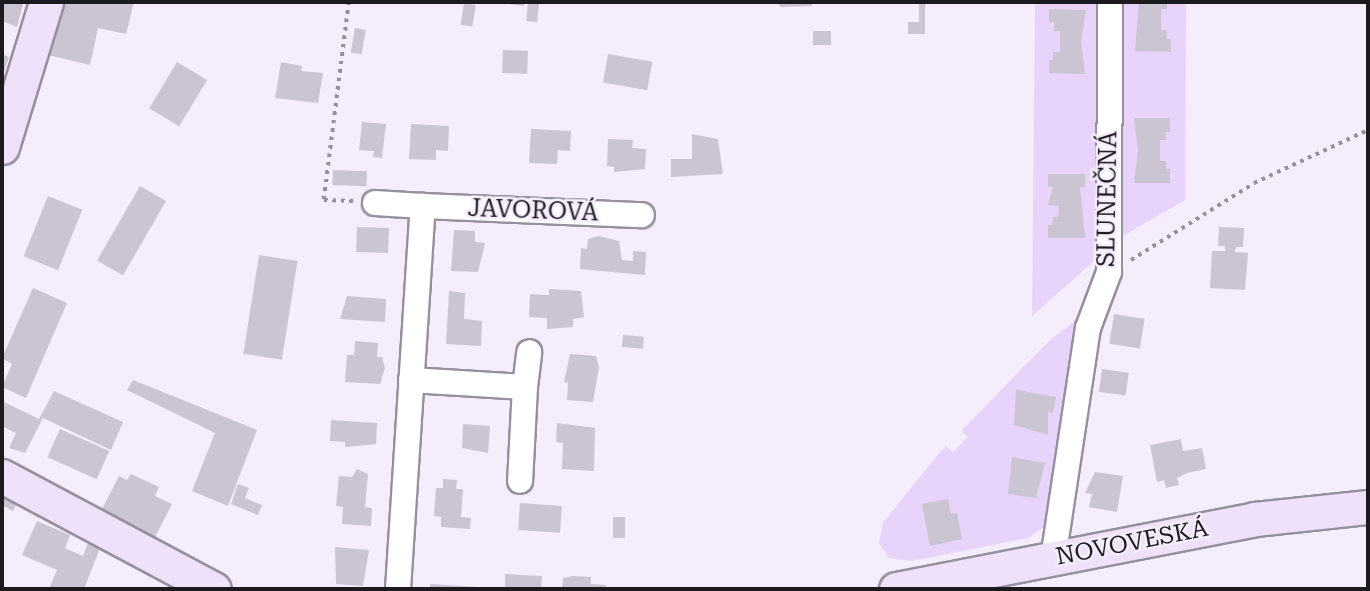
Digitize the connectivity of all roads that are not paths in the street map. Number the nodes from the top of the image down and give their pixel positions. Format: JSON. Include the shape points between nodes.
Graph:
{"nodes":[{"id":1,"x":46,"y":2,"type":"edge"},
{"id":2,"x":1110,"y":2,"type":"edge"},
{"id":3,"x":2,"y":147,"type":"edge"},
{"id":4,"x":375,"y":203,"type":"road end"},
{"id":5,"x":423,"y":206,"type":"junction"},
{"id":6,"x":642,"y":215,"type":"dead end"},
{"id":7,"x":529,"y":352,"type":"dead end"},
{"id":8,"x":411,"y":380,"type":"junction"},
{"id":9,"x":525,"y":387,"type":"junction"},
{"id":10,"x":2,"y":476,"type":"edge"},
{"id":11,"x":520,"y":481,"type":"dead end"},
{"id":12,"x":1368,"y":507,"type":"edge"},
{"id":13,"x":1053,"y":559,"type":"junction"},
{"id":14,"x":214,"y":589,"type":"edge"},
{"id":15,"x":398,"y":589,"type":"edge"},
{"id":16,"x":896,"y":589,"type":"edge"}],
"edges":[{"from":1,"to":3,"type":"street"},
{"from":2,"to":13,"type":"street","name":"SLUNEČNÁ","via":[[1109,272],[1088,328]]},
{"from":4,"to":5,"type":"street","name":"JAVOROVÁ"},
{"from":5,"to":6,"type":"street","name":"JAVOROVÁ"},
{"from":5,"to":8,"type":"street"},
{"from":7,"to":9,"type":"street"},
{"from":8,"to":9,"type":"street"},
{"from":8,"to":15,"type":"street"},
{"from":9,"to":11,"type":"street"},
{"from":10,"to":14,"type":"street"},
{"from":12,"to":13,"type":"street","name":"NOVOVESKÁ","via":[[1255,519]]},
{"from":13,"to":16,"type":"street","name":"NOVOVESKÁ"}]}
